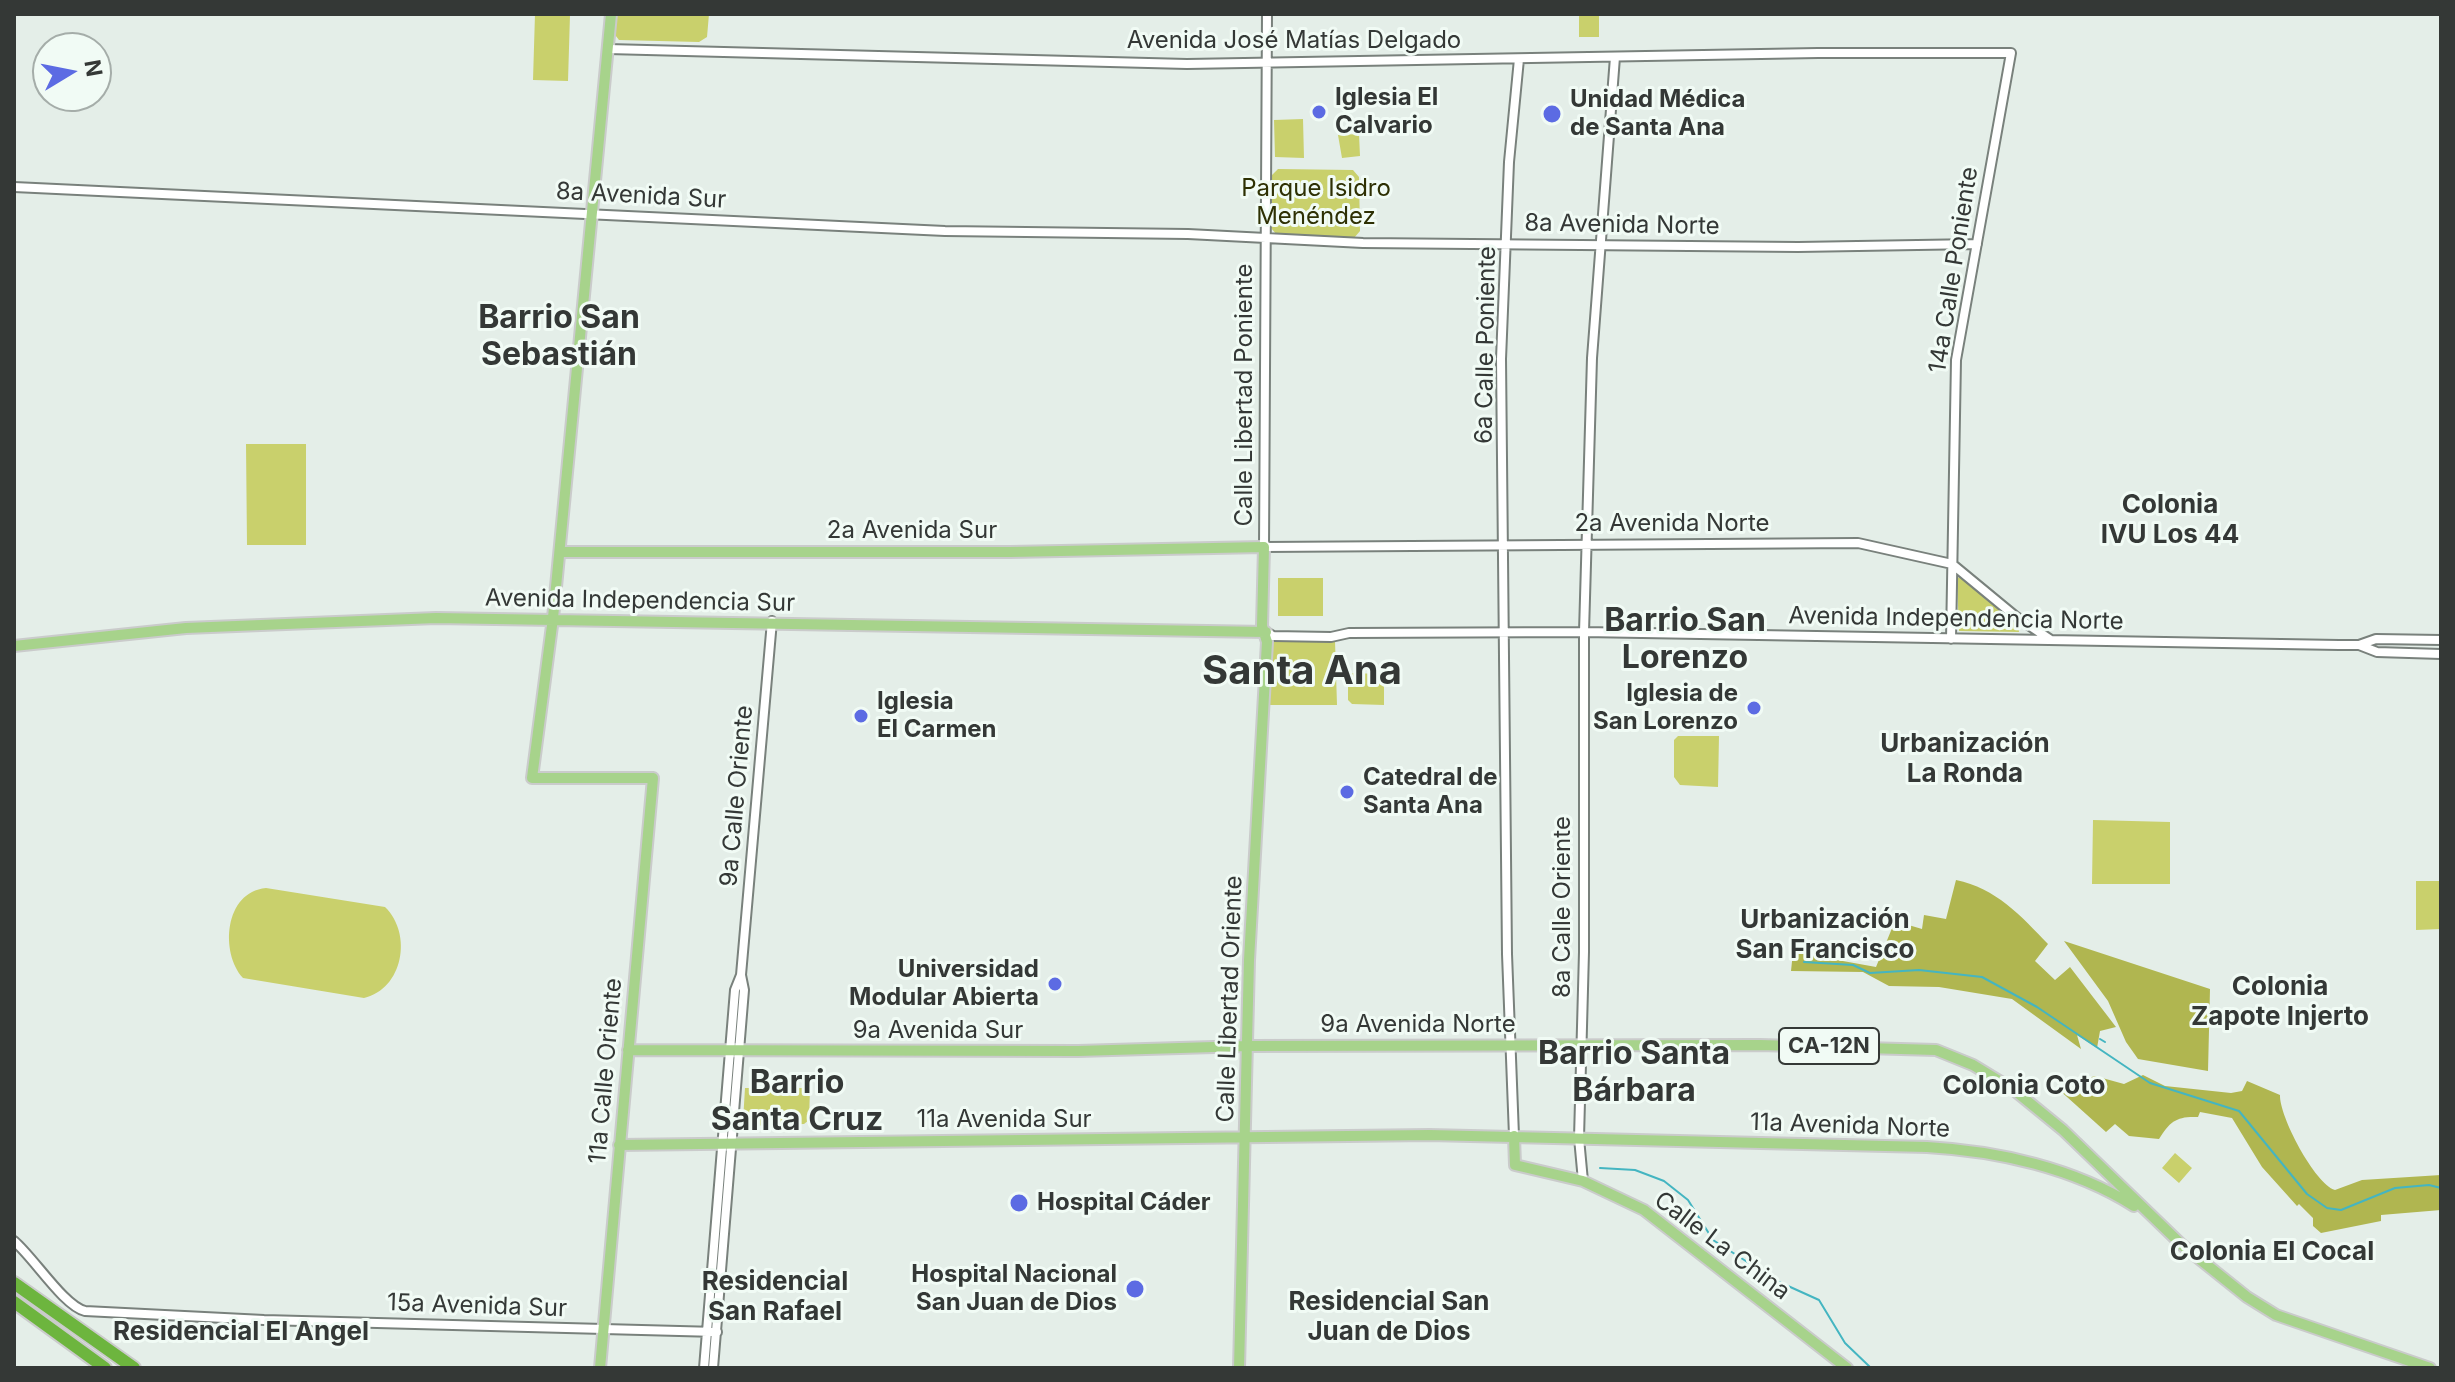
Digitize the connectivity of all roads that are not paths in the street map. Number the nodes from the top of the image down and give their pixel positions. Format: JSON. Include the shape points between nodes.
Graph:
{"nodes":[{"id":1,"x":611,"y":14,"type":"edge"},
{"id":2,"x":1267,"y":14,"type":"edge"},
{"id":3,"x":608,"y":49,"type":"junction"},
{"id":4,"x":2011,"y":53,"type":"joint"},
{"id":5,"x":1615,"y":57,"type":"junction"},
{"id":6,"x":1519,"y":59,"type":"junction"},
{"id":7,"x":1268,"y":64,"type":"junction"},
{"id":8,"x":14,"y":187,"type":"edge"},
{"id":9,"x":591,"y":214,"type":"junction"},
{"id":10,"x":1266,"y":238,"type":"junction"},
{"id":11,"x":1599,"y":243,"type":"junction"},
{"id":12,"x":1507,"y":244,"type":"junction"},
{"id":13,"x":1977,"y":244,"type":"junction"},
{"id":14,"x":1587,"y":543,"type":"junction"},
{"id":15,"x":1504,"y":545,"type":"junction"},
{"id":16,"x":1264,"y":547,"type":"junction"},
{"id":17,"x":560,"y":552,"type":"junction"},
{"id":18,"x":1952,"y":564,"type":"junction"},
{"id":19,"x":553,"y":618,"type":"junction"},
{"id":20,"x":772,"y":621,"type":"junction"},
{"id":21,"x":1504,"y":631,"type":"junction"},
{"id":22,"x":1266,"y":632,"type":"junction"},
{"id":23,"x":1584,"y":632,"type":"junction"},
{"id":24,"x":1951,"y":639,"type":"junction"},
{"id":25,"x":2051,"y":640,"type":"junction"},
{"id":26,"x":2441,"y":640,"type":"edge"},
{"id":27,"x":2359,"y":645,"type":"junction"},
{"id":28,"x":14,"y":646,"type":"edge"},
{"id":29,"x":2441,"y":654,"type":"edge"},
{"id":30,"x":1511,"y":1045,"type":"junction"},
{"id":31,"x":1581,"y":1045,"type":"junction"},
{"id":32,"x":1248,"y":1046,"type":"junction"},
{"id":33,"x":628,"y":1050,"type":"junction"},
{"id":34,"x":736,"y":1050,"type":"junction"},
{"id":35,"x":1514,"y":1136,"type":"junction"},
{"id":36,"x":1579,"y":1138,"type":"junction"},
{"id":37,"x":1244,"y":1139,"type":"junction"},
{"id":38,"x":729,"y":1144,"type":"junction"},
{"id":39,"x":619,"y":1145,"type":"junction"},
{"id":40,"x":2098,"y":1163,"type":"junction"},
{"id":41,"x":1583,"y":1181,"type":"junction"},
{"id":42,"x":2087,"y":1181,"type":"junction"},
{"id":43,"x":2152,"y":1218,"type":"junction"},
{"id":44,"x":14,"y":1241,"type":"edge"},
{"id":45,"x":14,"y":1283,"type":"edge"},
{"id":46,"x":38,"y":1301,"type":"junction"},
{"id":47,"x":14,"y":1302,"type":"edge"},
{"id":48,"x":27,"y":1311,"type":"junction"},
{"id":49,"x":602,"y":1329,"type":"junction"},
{"id":50,"x":712,"y":1332,"type":"junction"},
{"id":51,"x":105,"y":1368,"type":"edge"},
{"id":52,"x":134,"y":1368,"type":"edge"},
{"id":53,"x":600,"y":1368,"type":"edge"},
{"id":54,"x":704,"y":1368,"type":"edge"},
{"id":55,"x":713,"y":1368,"type":"edge"},
{"id":56,"x":1239,"y":1368,"type":"edge"},
{"id":57,"x":1847,"y":1368,"type":"edge"},
{"id":58,"x":2430,"y":1368,"type":"edge"}],
"edges":[{"from":1,"to":3,"type":"main road"},
{"from":2,"to":7,"type":"street","name":"Calle Libertad Poniente"},
{"from":3,"to":7,"type":"street","name":"Avenida José Matías Delgado"},
{"from":3,"to":9,"type":"main road"},
{"from":4,"to":5,"type":"street","name":"Avenida José Matías Delgado"},
{"from":4,"to":13,"type":"street","name":"14a Calle Poniente"},
{"from":5,"to":6,"type":"street","name":"Avenida José Matías Delgado"},
{"from":5,"to":11,"type":"street","name":"8a Calle Oriente"},
{"from":6,"to":7,"type":"street","name":"Avenida José Matías Delgado"},
{"from":6,"to":12,"type":"street","name":"6a Calle Poniente"},
{"from":7,"to":10,"type":"street","name":"Calle Libertad Poniente"},
{"from":8,"to":9,"type":"street","name":"8a Avenida Sur"},
{"from":9,"to":10,"type":"street","name":"8a Avenida Sur","via":[[945,231]]},
{"from":9,"to":17,"type":"main road"},
{"from":10,"to":12,"type":"street","name":"8a Avenida Norte"},
{"from":10,"to":16,"type":"street","name":"Calle Libertad Poniente"},
{"from":11,"to":12,"type":"street","name":"8a Avenida Norte"},
{"from":11,"to":13,"type":"street","name":"8a Avenida Norte"},
{"from":11,"to":14,"type":"street","name":"8a Calle Oriente"},
{"from":12,"to":15,"type":"street","name":"6a Calle Poniente","via":[[1501,359]]},
{"from":13,"to":18,"type":"street","name":"14a Calle Poniente","via":[[1956,360]]},
{"from":14,"to":15,"type":"street","name":"2a Avenida Norte"},
{"from":14,"to":18,"type":"street","name":"2a Avenida Norte","via":[[1858,543]]},
{"from":14,"to":23,"type":"street","name":"8a Calle Oriente"},
{"from":15,"to":16,"type":"street","name":"2a Avenida Norte"},
{"from":15,"to":21,"type":"street","name":"6a Calle Poniente"},
{"from":16,"to":17,"type":"main road","name":"2a Avenida Sur"},
{"from":16,"to":22,"type":"main road","name":"Calle Libertad Poniente"},
{"from":17,"to":19,"type":"main road"},
{"from":18,"to":24,"type":"street","name":"14a Calle Poniente"},
{"from":18,"to":25,"type":"street","name":"2a Avenida Norte"},
{"from":19,"to":20,"type":"main road","name":"Avenida Independencia Sur"},
{"from":19,"to":28,"type":"main road","name":"Avenida Independencia Sur","via":[[186,628]]},
{"from":19,"to":33,"type":"main road","name":"11a Calle Oriente","via":[[532,778],[653,778]]},
{"from":20,"to":22,"type":"main road","name":"Avenida Independencia Sur"},
{"from":20,"to":34,"type":"street","name":"9a Calle Oriente"},
{"from":21,"to":22,"type":"street","name":"Avenida Independencia Norte","via":[[1331,637]]},
{"from":21,"to":23,"type":"street","name":"Avenida Independencia Norte"},
{"from":21,"to":30,"type":"street","name":"6a Calle Poniente"},
{"from":22,"to":32,"type":"main road","name":"Calle Libertad Oriente"},
{"from":23,"to":24,"type":"street","name":"Avenida Independencia Norte"},
{"from":23,"to":31,"type":"street","name":"8a Calle Oriente"},
{"from":24,"to":25,"type":"street","name":"Avenida Independencia Norte"},
{"from":25,"to":27,"type":"street","name":"Avenida Independencia Norte"},
{"from":26,"to":27,"type":"street","name":"Avenida Independencia Norte","via":[[2376,639]]},
{"from":27,"to":29,"type":"street","name":"Avenida Independencia Norte","via":[[2377,652]]},
{"from":30,"to":31,"type":"main road","name":"9a Avenida Norte"},
{"from":30,"to":32,"type":"main road","name":"9a Avenida Norte"},
{"from":30,"to":35,"type":"street","name":"6a Calle Poniente"},
{"from":31,"to":36,"type":"street","name":"8a Calle Oriente"},
{"from":31,"to":40,"type":"main road","name":"9a Avenida Norte","number":"CA-12N","via":[[1936,1050],[1999,1080]]},
{"from":32,"to":34,"type":"main road","name":"9a Avenida Sur"},
{"from":32,"to":37,"type":"main road","name":"Calle Libertad Oriente"},
{"from":33,"to":34,"type":"main road","name":"9a Avenida Sur"},
{"from":33,"to":39,"type":"main road","name":"11a Calle Oriente"},
{"from":34,"to":38,"type":"street","name":"9a Calle Oriente"},
{"from":35,"to":36,"type":"main road","name":"11a Avenida Norte"},
{"from":35,"to":37,"type":"main road","name":"11a Avenida Norte"},
{"from":35,"to":41,"type":"main road","name":"Calle La China","via":[[1515,1165]]},
{"from":36,"to":41,"type":"street","name":"8a Calle Oriente"},
{"from":36,"to":42,"type":"main road","name":"11a Avenida Norte","via":[[1971,1151]]},
{"from":37,"to":38,"type":"main road","name":"11a Avenida Sur"},
{"from":37,"to":56,"type":"main road","name":"Calle Libertad Oriente"},
{"from":38,"to":39,"type":"main road","name":"11a Avenida Sur"},
{"from":38,"to":50,"type":"street","name":"9a Calle Oriente"},
{"from":39,"to":49,"type":"main road","name":"11a Calle Oriente"},
{"from":40,"to":42,"type":"main road","via":[[2097,1174]]},
{"from":40,"to":43,"type":"main road","name":"9a Avenida Norte"},
{"from":41,"to":57,"type":"main road","name":"Calle La China","via":[[1644,1210]]},
{"from":42,"to":43,"type":"main road","name":"11a Avenida Norte"},
{"from":43,"to":58,"type":"main road","via":[[2276,1315]]},
{"from":44,"to":49,"type":"street","name":"15a Avenida Sur","via":[[69,1304],[93,1312]]},
{"from":45,"to":46,"type":"highway"},
{"from":46,"to":48,"type":"highway"},
{"from":46,"to":52,"type":"highway"},
{"from":47,"to":48,"type":"highway"},
{"from":48,"to":51,"type":"highway"},
{"from":49,"to":50,"type":"street","name":"15a Avenida Sur"},
{"from":49,"to":53,"type":"main road","name":"11a Calle Oriente"},
{"from":50,"to":54,"type":"street","name":"9a Calle Oriente"},
{"from":50,"to":55,"type":"street","name":"9a Calle Oriente"}]}
